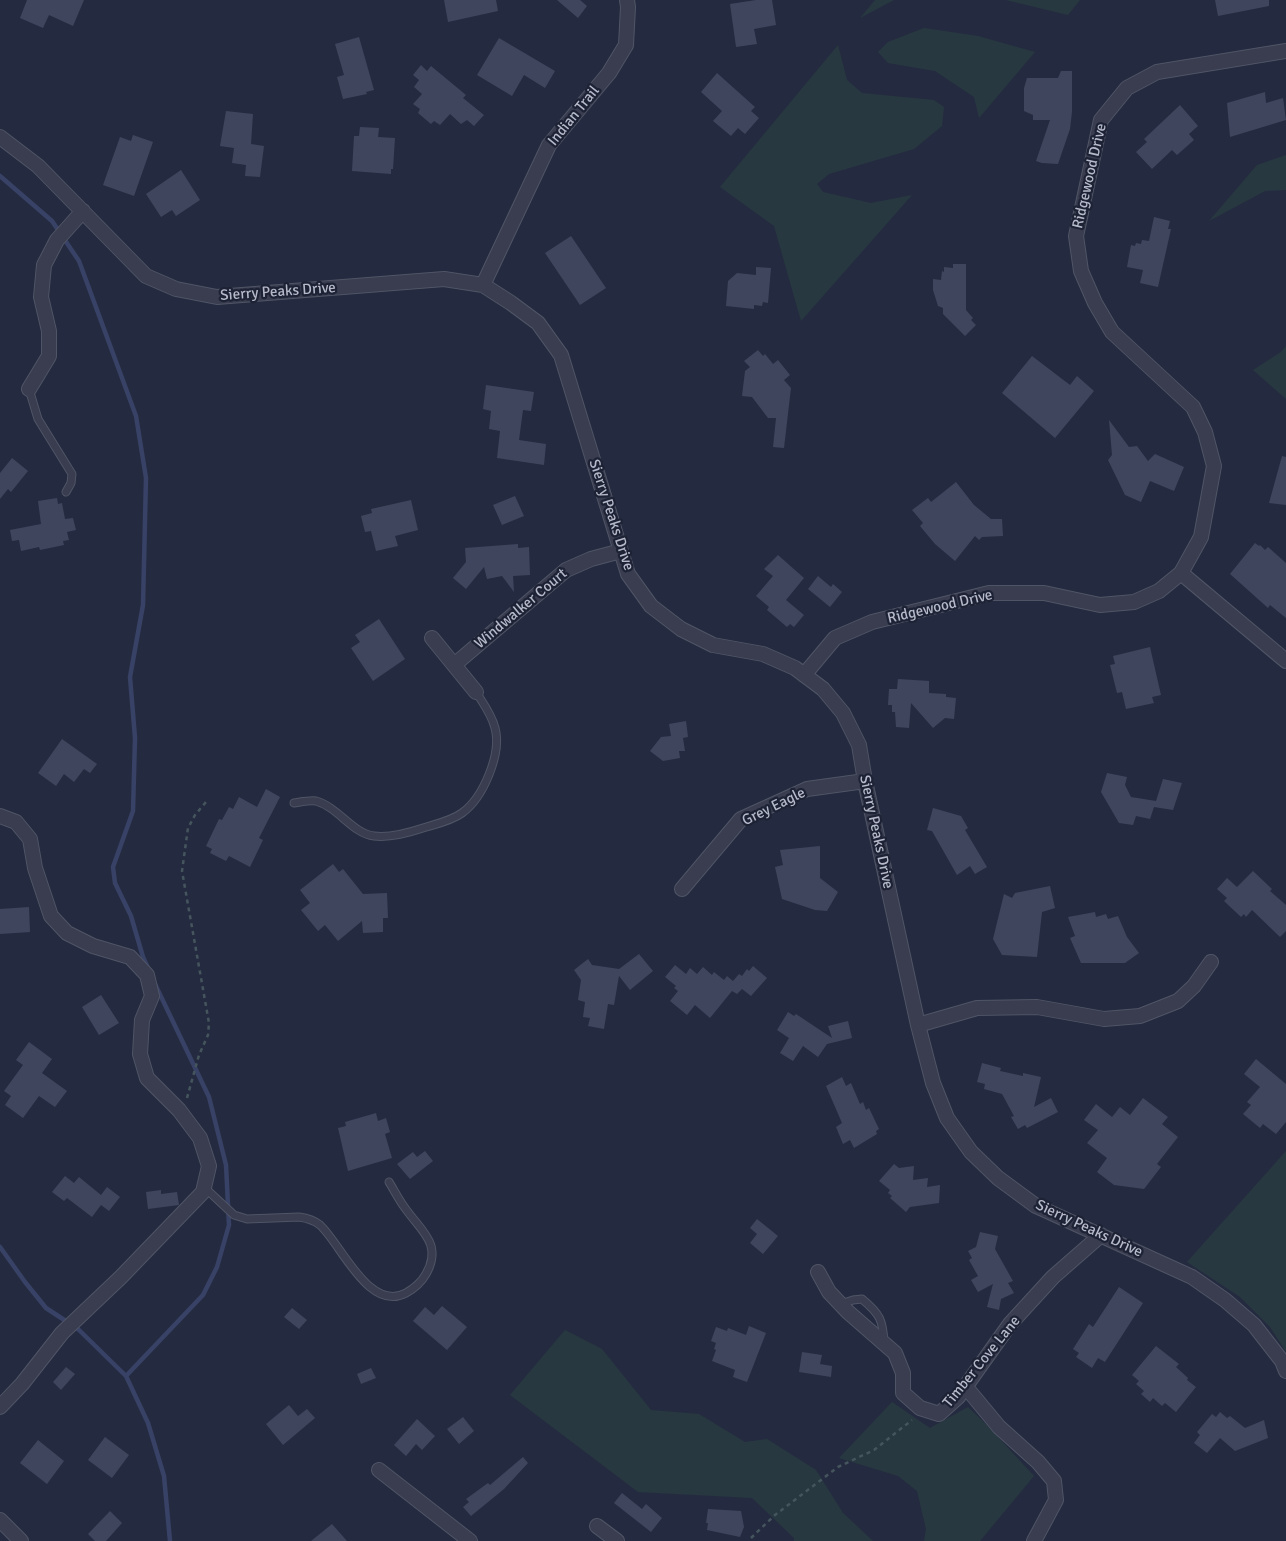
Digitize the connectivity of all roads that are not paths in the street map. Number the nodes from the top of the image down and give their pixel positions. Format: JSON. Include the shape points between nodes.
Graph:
{"nodes":[{"id":1,"x":627,"y":0,"type":"edge"},
{"id":2,"x":1286,"y":51,"type":"edge"},
{"id":3,"x":0,"y":137,"type":"edge"},
{"id":4,"x":82,"y":211,"type":"junction"},
{"id":5,"x":483,"y":285,"type":"junction"},
{"id":6,"x":29,"y":390,"type":"joint"},
{"id":7,"x":66,"y":492,"type":"dead end"},
{"id":8,"x":621,"y":551,"type":"junction"},
{"id":9,"x":1181,"y":573,"type":"junction"},
{"id":10,"x":432,"y":638,"type":"dead end"},
{"id":11,"x":1286,"y":661,"type":"edge"},
{"id":12,"x":454,"y":665,"type":"junction"},
{"id":13,"x":804,"y":675,"type":"junction"},
{"id":14,"x":476,"y":692,"type":"joint"},
{"id":15,"x":865,"y":781,"type":"junction"},
{"id":16,"x":294,"y":803,"type":"dead end"},
{"id":17,"x":0,"y":816,"type":"edge"},
{"id":18,"x":682,"y":889,"type":"dead end"},
{"id":19,"x":1211,"y":962,"type":"dead end"},
{"id":20,"x":918,"y":1025,"type":"junction"},
{"id":21,"x":389,"y":1182,"type":"dead end"},
{"id":22,"x":204,"y":1187,"type":"junction"},
{"id":23,"x":1101,"y":1235,"type":"junction"},
{"id":24,"x":818,"y":1272,"type":"dead end"},
{"id":25,"x":1286,"y":1371,"type":"edge"},
{"id":26,"x":965,"y":1386,"type":"junction"},
{"id":27,"x":0,"y":1407,"type":"edge"},
{"id":28,"x":379,"y":1470,"type":"dead end"},
{"id":29,"x":0,"y":1520,"type":"edge"},
{"id":30,"x":597,"y":1526,"type":"dead end"},
{"id":31,"x":20,"y":1541,"type":"edge"},
{"id":32,"x":470,"y":1541,"type":"edge"},
{"id":33,"x":617,"y":1541,"type":"edge"},
{"id":34,"x":1034,"y":1541,"type":"edge"}],
"edges":[{"from":1,"to":5,"type":"street","name":"Indian Trail","via":[[626,44],[609,73],[549,145]]},
{"from":2,"to":9,"type":"street","name":"Ridgewood Drive","via":[[1157,72],[1127,88],[1101,120],[1076,236],[1081,271],[1112,332],[1194,407],[1205,432],[1214,466],[1201,537]]},
{"from":3,"to":4,"type":"street","name":"Sierry Peaks Drive","via":[[38,166]]},
{"from":4,"to":5,"type":"street","name":"Sierry Peaks Drive","via":[[146,276],[176,289],[217,297],[444,279]]},
{"from":4,"to":6,"type":"street","via":[[56,240],[44,265],[41,297],[49,332],[49,356]]},
{"from":5,"to":8,"type":"street","name":"Sierry Peaks Drive","via":[[538,323],[561,355]]},
{"from":6,"to":7,"type":"lane","via":[[38,419],[72,474]]},
{"from":8,"to":12,"type":"street","name":"Windwalker Court","via":[[566,570]]},
{"from":8,"to":13,"type":"street","name":"Sierry Peaks Drive","via":[[628,574],[651,606],[681,629],[713,645],[763,654]]},
{"from":9,"to":11,"type":"street"},
{"from":9,"to":13,"type":"street","name":"Ridgewood Drive","via":[[1159,591],[1134,602],[1100,605],[1044,592],[989,593],[872,622],[835,638]]},
{"from":10,"to":12,"type":"street"},
{"from":12,"to":14,"type":"street"},
{"from":13,"to":15,"type":"street","name":"Sierry Peaks Drive","via":[[823,689],[843,713],[859,745]]},
{"from":14,"to":16,"type":"lane","via":[[494,723],[497,739],[494,758],[479,795],[461,814],[408,832],[374,836],[365,834],[321,803]]},
{"from":15,"to":18,"type":"street","name":"Grey Eagle","via":[[807,789],[741,819]]},
{"from":15,"to":20,"type":"street","name":"Sierry Peaks Drive"},
{"from":17,"to":22,"type":"street","via":[[16,822],[30,839],[35,868],[51,916],[68,932],[92,946],[130,957],[147,975],[152,996],[142,1020],[140,1054],[147,1078],[200,1138],[209,1166]]},
{"from":19,"to":20,"type":"street","via":[[1194,986],[1178,1001],[1140,1016],[1104,1019],[1037,1007],[977,1008]]},
{"from":20,"to":23,"type":"street","name":"Sierry Peaks Drive","via":[[933,1083],[947,1118],[971,1152],[998,1178],[1036,1206]]},
{"from":21,"to":22,"type":"lane","via":[[432,1248],[431,1263],[424,1278],[408,1292],[395,1296],[373,1289],[351,1268],[319,1225],[298,1217],[239,1218]]},
{"from":22,"to":27,"type":"street","via":[[203,1192],[121,1277],[62,1334]]},
{"from":23,"to":25,"type":"street","name":"Sierry Peaks Drive","via":[[1192,1277],[1225,1300],[1254,1325]]},
{"from":23,"to":26,"type":"street","name":"Timber Cove Lane","via":[[1053,1278],[1010,1324]]},
{"from":24,"to":26,"type":"street","name":"Timber Cove Lane","via":[[829,1292],[895,1353],[903,1373],[903,1393],[920,1408],[939,1414]]},
{"from":26,"to":34,"type":"street","via":[[999,1427],[1054,1481],[1056,1500]]},
{"from":28,"to":32,"type":"street"},
{"from":29,"to":31,"type":"street"},
{"from":30,"to":33,"type":"street"}]}
